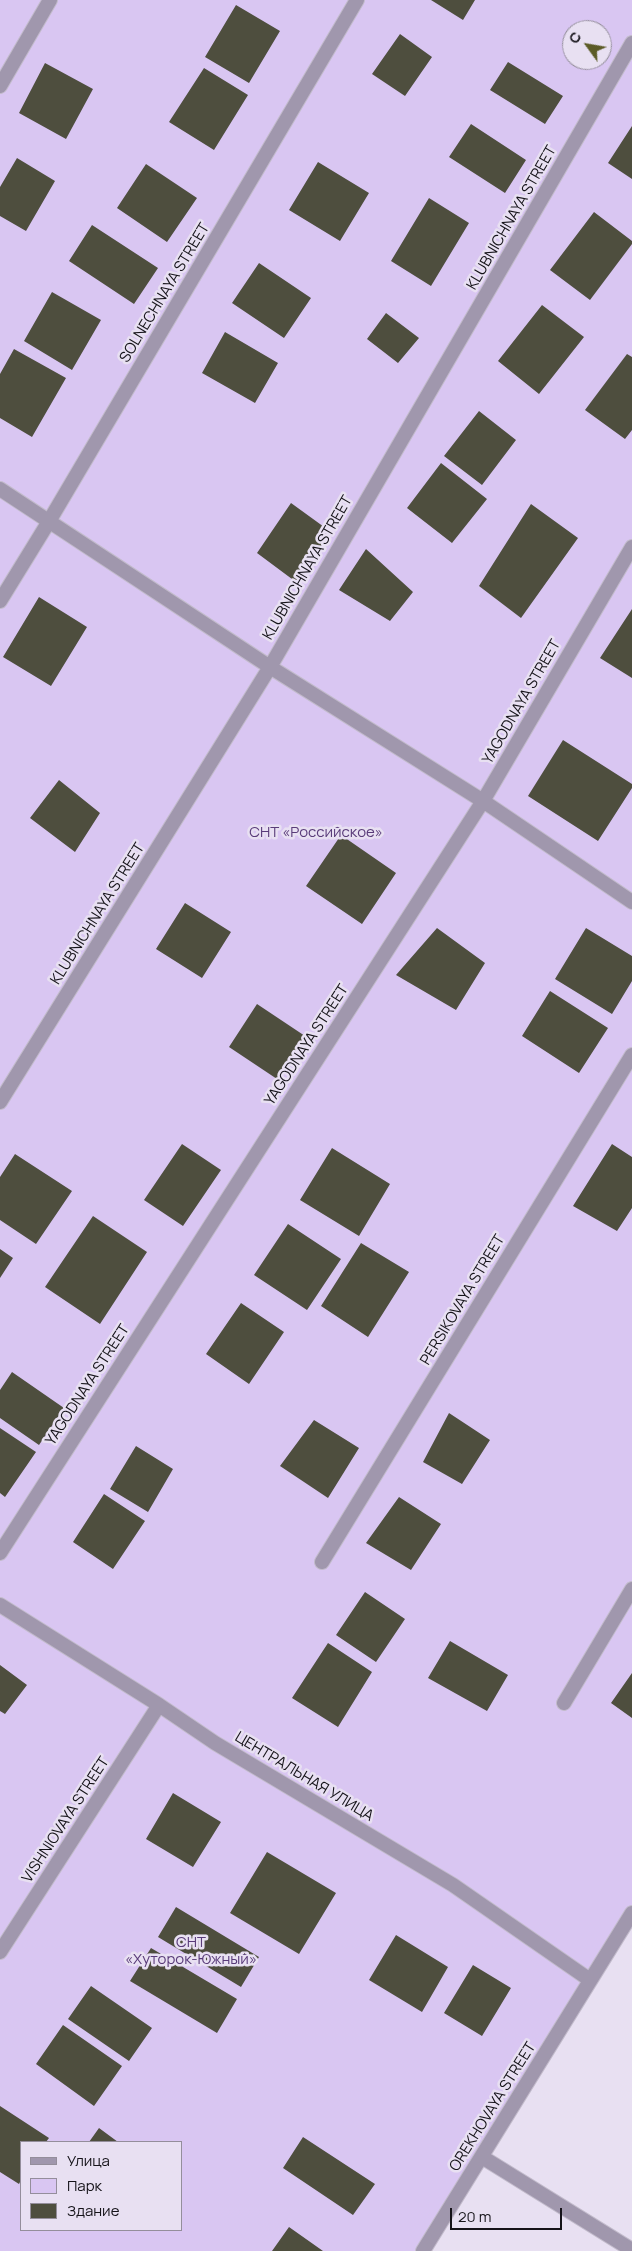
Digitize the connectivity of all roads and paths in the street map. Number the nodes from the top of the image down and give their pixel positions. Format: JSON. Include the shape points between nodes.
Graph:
{"nodes":[{"id":1,"x":50,"y":0,"type":"edge"},
{"id":2,"x":357,"y":0,"type":"edge"},
{"id":3,"x":632,"y":44,"type":"edge"},
{"id":4,"x":0,"y":86,"type":"edge"},
{"id":5,"x":0,"y":489,"type":"edge"},
{"id":6,"x":48,"y":523,"type":"junction"},
{"id":7,"x":632,"y":547,"type":"edge"},
{"id":8,"x":0,"y":601,"type":"edge"},
{"id":9,"x":270,"y":666,"type":"junction"},
{"id":10,"x":482,"y":801,"type":"junction"},
{"id":11,"x":632,"y":902,"type":"edge"},
{"id":12,"x":632,"y":1055,"type":"edge"},
{"id":13,"x":0,"y":1102,"type":"edge"},
{"id":14,"x":0,"y":1553,"type":"edge"},
{"id":15,"x":322,"y":1562,"type":"dead end"},
{"id":16,"x":632,"y":1589,"type":"edge"},
{"id":17,"x":0,"y":1605,"type":"edge"},
{"id":18,"x":564,"y":1703,"type":"dead end"},
{"id":19,"x":159,"y":1705,"type":"junction"},
{"id":20,"x":632,"y":1913,"type":"edge"},
{"id":21,"x":0,"y":1952,"type":"edge"},
{"id":22,"x":590,"y":1980,"type":"junction"},
{"id":23,"x":482,"y":2157,"type":"junction"},
{"id":24,"x":632,"y":2250,"type":"edge"},
{"id":25,"x":423,"y":2251,"type":"edge"}],
"edges":[{"from":1,"to":4,"type":"street"},
{"from":2,"to":6,"type":"street","name":"SOLNECHNAYA STREET"},
{"from":3,"to":9,"type":"street","name":"KLUBNICHNAYA STREET"},
{"from":5,"to":6,"type":"street"},
{"from":6,"to":8,"type":"street","name":"SOLNECHNAYA STREET"},
{"from":6,"to":9,"type":"street"},
{"from":7,"to":10,"type":"street","name":"YAGODNAYA STREET"},
{"from":9,"to":10,"type":"street"},
{"from":9,"to":13,"type":"street","name":"KLUBNICHNAYA STREET"},
{"from":10,"to":11,"type":"street"},
{"from":10,"to":14,"type":"street","name":"YAGODNAYA STREET"},
{"from":12,"to":15,"type":"street","name":"PERSIKOVAYA STREET"},
{"from":16,"to":18,"type":"street"},
{"from":17,"to":19,"type":"street","name":"ЦЕНТРАЛЬНАЯ УЛИЦА"},
{"from":19,"to":21,"type":"street","name":"VISHNIOVAYA STREET"},
{"from":19,"to":22,"type":"street","name":"ЦЕНТРАЛЬНАЯ УЛИЦА","via":[[215,1743],[453,1885]]},
{"from":20,"to":22,"type":"street","name":"OREKHOVAYA STREET"},
{"from":22,"to":23,"type":"street","name":"OREKHOVAYA STREET"},
{"from":23,"to":24,"type":"street"},
{"from":23,"to":25,"type":"street","name":"OREKHOVAYA STREET"}]}
